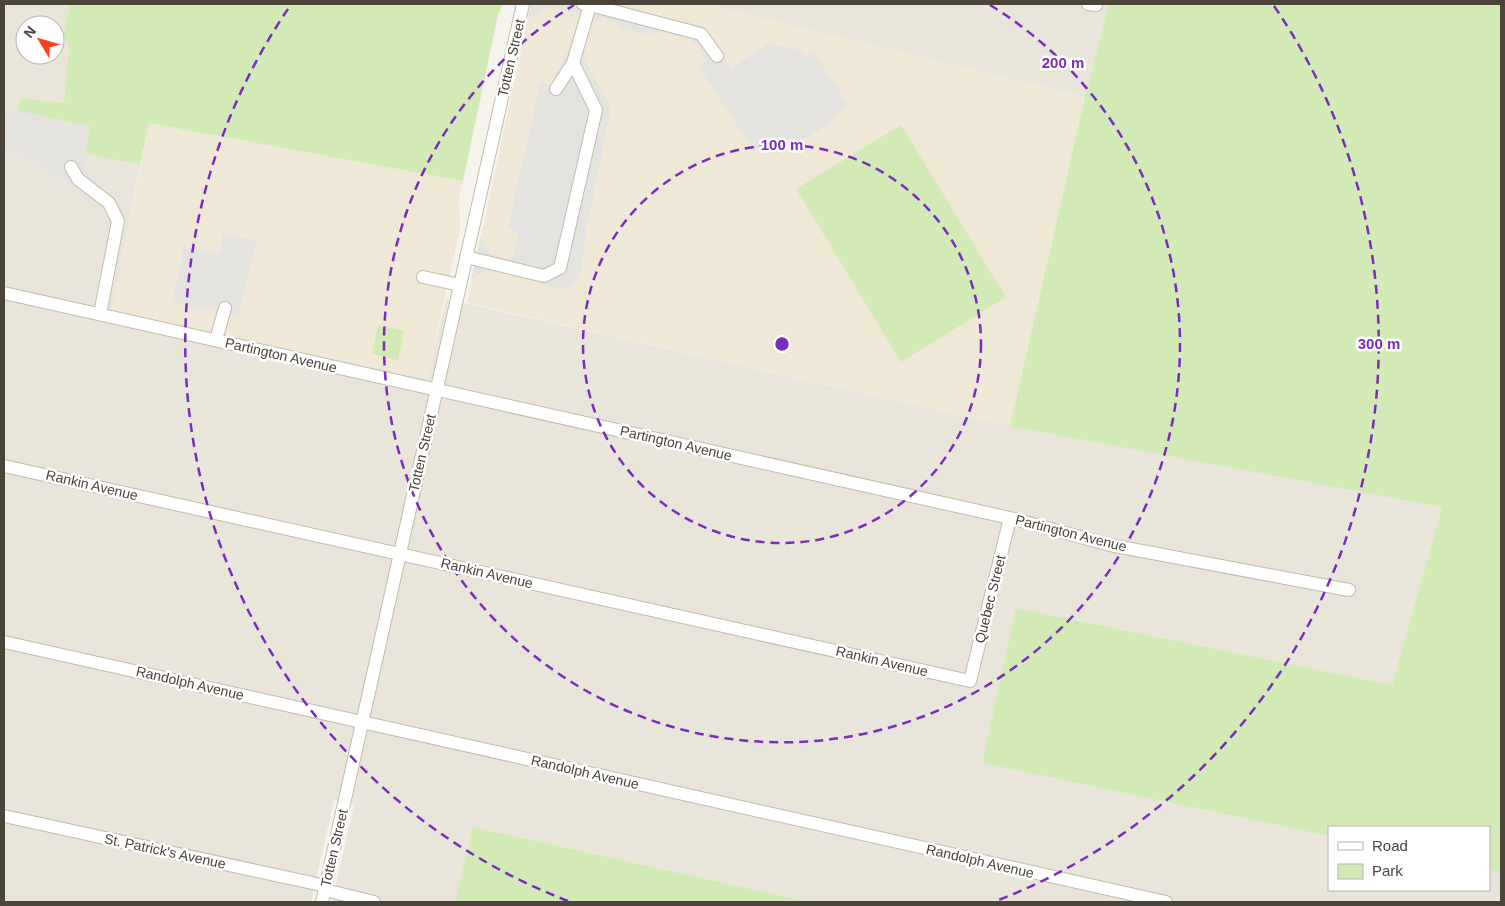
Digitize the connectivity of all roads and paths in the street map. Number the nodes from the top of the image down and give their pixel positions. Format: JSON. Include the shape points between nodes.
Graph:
{"nodes":[{"id":1,"x":522,"y":4,"type":"edge"},
{"id":2,"x":586,"y":5,"type":"edge"},
{"id":3,"x":717,"y":56,"type":"dead end"},
{"id":4,"x":573,"y":63,"type":"junction"},
{"id":5,"x":556,"y":89,"type":"dead end"},
{"id":6,"x":72,"y":166,"type":"dead end"},
{"id":7,"x":466,"y":257,"type":"junction"},
{"id":8,"x":423,"y":277,"type":"dead end"},
{"id":9,"x":460,"y":285,"type":"junction"},
{"id":10,"x":4,"y":293,"type":"edge"},
{"id":11,"x":224,"y":308,"type":"dead end"},
{"id":12,"x":100,"y":314,"type":"junction"},
{"id":13,"x":216,"y":340,"type":"junction"},
{"id":14,"x":436,"y":389,"type":"junction"},
{"id":15,"x":4,"y":466,"type":"edge"},
{"id":16,"x":1010,"y":518,"type":"junction"},
{"id":17,"x":400,"y":554,"type":"junction"},
{"id":18,"x":1349,"y":590,"type":"dead end"},
{"id":19,"x":4,"y":642,"type":"edge"},
{"id":20,"x":970,"y":681,"type":"joint"},
{"id":21,"x":363,"y":722,"type":"junction"},
{"id":22,"x":4,"y":816,"type":"edge"},
{"id":23,"x":324,"y":893,"type":"edge"},
{"id":24,"x":374,"y":902,"type":"edge"},
{"id":25,"x":1166,"y":902,"type":"edge"}],
"edges":[{"from":1,"to":7,"type":"street","name":"Totten Street"},
{"from":2,"to":3,"type":"street","via":[[701,34]]},
{"from":2,"to":4,"type":"street"},
{"from":4,"to":5,"type":"street"},
{"from":4,"to":7,"type":"street","via":[[596,110],[560,268],[544,276]]},
{"from":6,"to":12,"type":"street","via":[[78,180],[109,202],[118,221]]},
{"from":7,"to":9,"type":"street","name":"Totten Street"},
{"from":8,"to":9,"type":"street"},
{"from":9,"to":14,"type":"street","name":"Totten Street"},
{"from":10,"to":12,"type":"street","name":"Partington Avenue"},
{"from":11,"to":13,"type":"street"},
{"from":12,"to":13,"type":"street","name":"Partington Avenue"},
{"from":13,"to":14,"type":"street","name":"Partington Avenue"},
{"from":14,"to":16,"type":"street","name":"Partington Avenue"},
{"from":14,"to":17,"type":"street","name":"Totten Street"},
{"from":15,"to":17,"type":"street","name":"Rankin Avenue"},
{"from":16,"to":18,"type":"street","name":"Partington Avenue","via":[[1110,545]]},
{"from":16,"to":20,"type":"street","name":"Quebec Street"},
{"from":17,"to":20,"type":"street","name":"Rankin Avenue"},
{"from":17,"to":21,"type":"street","name":"Totten Street"},
{"from":19,"to":21,"type":"street","name":"Randolph Avenue"},
{"from":21,"to":23,"type":"street","name":"Totten Street"},
{"from":21,"to":25,"type":"street","name":"Randolph Avenue"},
{"from":22,"to":23,"type":"street","name":"St. Patrick's Avenue"},
{"from":23,"to":24,"type":"street","name":"St. Patrick's Avenue"}]}
